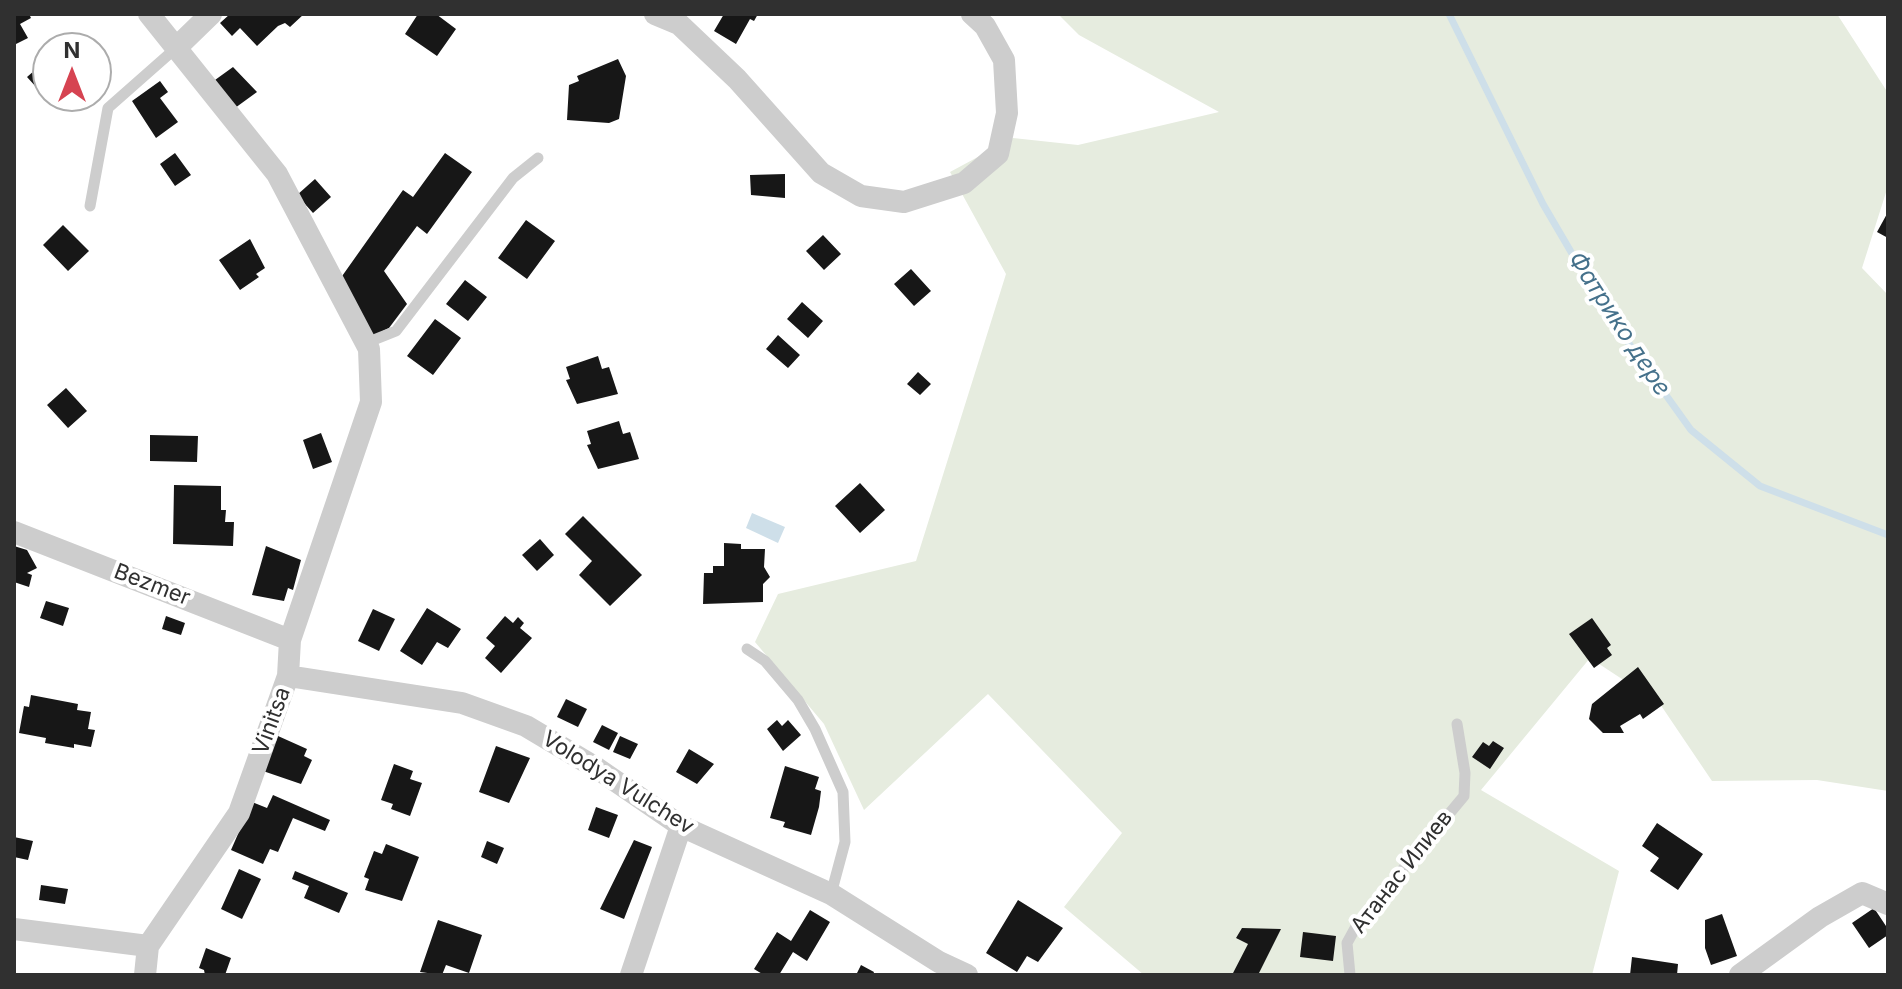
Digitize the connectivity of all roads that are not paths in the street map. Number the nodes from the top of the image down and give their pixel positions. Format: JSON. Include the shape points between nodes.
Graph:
{"nodes":[{"id":1,"x":149,"y":14,"type":"edge"},
{"id":2,"x":211,"y":14,"type":"edge"},
{"id":3,"x":655,"y":14,"type":"edge"},
{"id":4,"x":972,"y":14,"type":"edge"},
{"id":5,"x":684,"y":19,"type":"edge"},
{"id":6,"x":176,"y":48,"type":"junction"},
{"id":7,"x":538,"y":158,"type":"dead end"},
{"id":8,"x":90,"y":206,"type":"dead end"},
{"id":9,"x":366,"y":343,"type":"junction"},
{"id":10,"x":14,"y":532,"type":"edge"},
{"id":11,"x":290,"y":640,"type":"junction"},
{"id":12,"x":747,"y":649,"type":"dead end"},
{"id":13,"x":288,"y":676,"type":"junction"},
{"id":14,"x":1457,"y":724,"type":"dead end"},
{"id":15,"x":681,"y":826,"type":"junction"},
{"id":16,"x":831,"y":894,"type":"junction"},
{"id":17,"x":1888,"y":904,"type":"edge"},
{"id":18,"x":14,"y":929,"type":"edge"},
{"id":19,"x":148,"y":946,"type":"junction"},
{"id":20,"x":934,"y":968,"type":"edge"},
{"id":21,"x":145,"y":975,"type":"edge"},
{"id":22,"x":631,"y":975,"type":"edge"},
{"id":23,"x":967,"y":975,"type":"edge"},
{"id":24,"x":1350,"y":975,"type":"edge"},
{"id":25,"x":1740,"y":975,"type":"edge"}],
"edges":[{"from":1,"to":6,"type":"street"},
{"from":2,"to":6,"type":"street"},
{"from":3,"to":5,"type":"street"},
{"from":4,"to":5,"type":"street","via":[[1004,60],[1007,113],[998,154],[964,183],[904,202],[861,196],[821,173]]},
{"from":6,"to":8,"type":"lane","via":[[108,108]]},
{"from":6,"to":9,"type":"street","via":[[277,174]]},
{"from":7,"to":9,"type":"lane","via":[[513,178],[396,331]]},
{"from":9,"to":11,"type":"street","name":"Vinitsa","via":[[371,402]]},
{"from":10,"to":11,"type":"street","name":"Bezmer"},
{"from":11,"to":13,"type":"street","name":"Vinitsa"},
{"from":12,"to":16,"type":"lane","via":[[765,661],[798,700],[843,792],[845,842]]},
{"from":13,"to":15,"type":"street","name":"Volodya Vulchev","via":[[462,703],[526,726]]},
{"from":13,"to":19,"type":"street","name":"Vinitsa","via":[[239,813]]},
{"from":14,"to":24,"type":"lane","name":"Атанас Илиев","via":[[1464,796],[1358,923],[1347,943]]},
{"from":15,"to":16,"type":"street","name":"Volodya Vulchev"},
{"from":15,"to":22,"type":"street"},
{"from":16,"to":20,"type":"street","name":"Volodya Vulchev"},
{"from":17,"to":25,"type":"street","via":[[1862,893]]},
{"from":18,"to":19,"type":"street"},
{"from":19,"to":21,"type":"street","name":"Vinitsa"},
{"from":20,"to":23,"type":"street","name":"Volodya Vulchev"}]}
